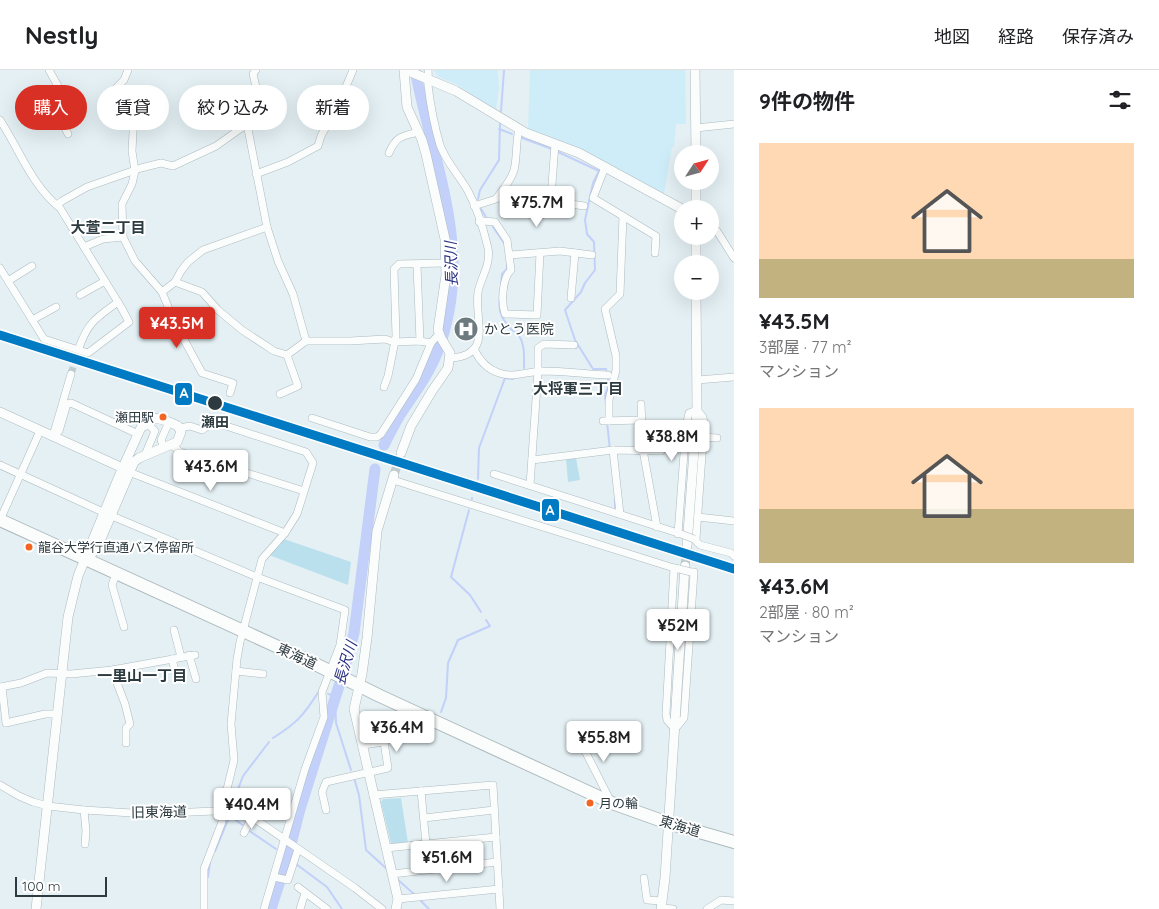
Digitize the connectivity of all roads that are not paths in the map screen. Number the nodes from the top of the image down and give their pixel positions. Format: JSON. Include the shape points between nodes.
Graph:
{"nodes":[{"id":1,"x":49,"y":70,"type":"edge"},
{"id":2,"x":128,"y":70,"type":"edge"},
{"id":3,"x":256,"y":70,"type":"edge"},
{"id":4,"x":353,"y":70,"type":"edge"},
{"id":5,"x":696,"y":70,"type":"edge"},
{"id":6,"x":407,"y":71,"type":"edge"},
{"id":7,"x":427,"y":75,"type":"edge"},
{"id":8,"x":256,"y":85,"type":"edge"},
{"id":9,"x":0,"y":120,"type":"edge"},
{"id":10,"x":734,"y":124,"type":"edge"},
{"id":11,"x":696,"y":128,"type":"junction"},
{"id":12,"x":519,"y":129,"type":"junction"},
{"id":13,"x":239,"y":130,"type":"edge"},
{"id":14,"x":248,"y":130,"type":"edge"},
{"id":15,"x":419,"y":132,"type":"junction"},
{"id":16,"x":68,"y":134,"type":"dead end"},
{"id":17,"x":696,"y":145,"type":"edge"},
{"id":18,"x":555,"y":148,"type":"junction"},
{"id":19,"x":389,"y":153,"type":"dead end"},
{"id":20,"x":605,"y":167,"type":"junction"},
{"id":21,"x":135,"y":171,"type":"junction"},
{"id":22,"x":256,"y":174,"type":"junction"},
{"id":23,"x":498,"y":197,"type":"junction"},
{"id":24,"x":57,"y":205,"type":"junction"},
{"id":25,"x":674,"y":205,"type":"edge"},
{"id":26,"x":474,"y":206,"type":"junction"},
{"id":27,"x":584,"y":206,"type":"dead end"},
{"id":28,"x":550,"y":211,"type":"junction"},
{"id":29,"x":623,"y":216,"type":"junction"},
{"id":30,"x":479,"y":222,"type":"junction"},
{"id":31,"x":267,"y":227,"type":"junction"},
{"id":32,"x":719,"y":233,"type":"edge"},
{"id":33,"x":123,"y":238,"type":"junction"},
{"id":34,"x":731,"y":246,"type":"edge"},
{"id":35,"x":84,"y":247,"type":"junction"},
{"id":36,"x":540,"y":253,"type":"junction"},
{"id":37,"x":575,"y":253,"type":"junction"},
{"id":38,"x":656,"y":253,"type":"dead end"},
{"id":39,"x":510,"y":255,"type":"junction"},
{"id":40,"x":592,"y":255,"type":"dead end"},
{"id":41,"x":734,"y":258,"type":"edge"},
{"id":42,"x":446,"y":264,"type":"junction"},
{"id":43,"x":417,"y":265,"type":"junction"},
{"id":44,"x":32,"y":266,"type":"dead end"},
{"id":45,"x":0,"y":270,"type":"edge"},
{"id":46,"x":8,"y":281,"type":"junction"},
{"id":47,"x":105,"y":281,"type":"junction"},
{"id":48,"x":175,"y":282,"type":"junction"},
{"id":49,"x":162,"y":292,"type":"junction"},
{"id":50,"x":80,"y":295,"type":"dead end"},
{"id":51,"x":571,"y":298,"type":"dead end"},
{"id":52,"x":696,"y":300,"type":"edge"},
{"id":53,"x":118,"y":302,"type":"junction"},
{"id":54,"x":56,"y":307,"type":"dead end"},
{"id":55,"x":32,"y":320,"type":"junction"},
{"id":56,"x":439,"y":334,"type":"junction"},
{"id":57,"x":306,"y":341,"type":"junction"},
{"id":58,"x":420,"y":341,"type":"junction"},
{"id":59,"x":394,"y":342,"type":"junction"},
{"id":60,"x":431,"y":343,"type":"junction"},
{"id":61,"x":574,"y":345,"type":"dead end"},
{"id":62,"x":79,"y":348,"type":"tunnel mouth"},
{"id":63,"x":474,"y":349,"type":"junction"},
{"id":64,"x":287,"y":356,"type":"junction"},
{"id":65,"x":450,"y":358,"type":"junction"},
{"id":66,"x":538,"y":371,"type":"junction"},
{"id":67,"x":71,"y":374,"type":"tunnel mouth"},
{"id":68,"x":606,"y":375,"type":"dead end"},
{"id":69,"x":734,"y":377,"type":"edge"},
{"id":70,"x":697,"y":380,"type":"junction"},
{"id":71,"x":384,"y":387,"type":"dead end"},
{"id":72,"x":230,"y":393,"type":"dead end"},
{"id":73,"x":280,"y":394,"type":"dead end"},
{"id":74,"x":641,"y":404,"type":"dead end"},
{"id":75,"x":697,"y":410,"type":"junction"},
{"id":76,"x":0,"y":412,"type":"edge"},
{"id":77,"x":312,"y":418,"type":"dead end"},
{"id":78,"x":642,"y":420,"type":"junction"},
{"id":79,"x":169,"y":422,"type":"junction"},
{"id":80,"x":180,"y":428,"type":"junction"},
{"id":81,"x":40,"y":431,"type":"junction"},
{"id":82,"x":139,"y":431,"type":"junction"},
{"id":83,"x":53,"y":436,"type":"junction"},
{"id":84,"x":703,"y":437,"type":"junction"},
{"id":85,"x":717,"y":438,"type":"dead end"},
{"id":86,"x":168,"y":447,"type":"junction"},
{"id":87,"x":610,"y":450,"type":"junction"},
{"id":88,"x":643,"y":450,"type":"junction"},
{"id":89,"x":662,"y":451,"type":"dead end"},
{"id":90,"x":401,"y":453,"type":"tunnel mouth"},
{"id":91,"x":145,"y":456,"type":"junction"},
{"id":92,"x":532,"y":460,"type":"junction"},
{"id":93,"x":0,"y":465,"type":"edge"},
{"id":94,"x":126,"y":470,"type":"junction"},
{"id":95,"x":21,"y":474,"type":"junction"},
{"id":96,"x":494,"y":474,"type":"dead end"},
{"id":97,"x":394,"y":477,"type":"joint"},
{"id":98,"x":530,"y":485,"type":"junction"},
{"id":99,"x":304,"y":491,"type":"junction"},
{"id":100,"x":620,"y":514,"type":"junction"},
{"id":101,"x":108,"y":515,"type":"junction"},
{"id":102,"x":698,"y":517,"type":"junction"},
{"id":103,"x":0,"y":520,"type":"edge"},
{"id":104,"x":734,"y":521,"type":"edge"},
{"id":105,"x":657,"y":526,"type":"junction"},
{"id":106,"x":285,"y":533,"type":"junction"},
{"id":107,"x":680,"y":534,"type":"junction"},
{"id":108,"x":695,"y":539,"type":"junction"},
{"id":109,"x":687,"y":546,"type":"tunnel mouth"},
{"id":110,"x":734,"y":556,"type":"edge"},
{"id":111,"x":86,"y":560,"type":"junction"},
{"id":112,"x":682,"y":569,"type":"joint"},
{"id":113,"x":116,"y":574,"type":"junction"},
{"id":114,"x":257,"y":577,"type":"junction"},
{"id":115,"x":124,"y":626,"type":"dead end"},
{"id":116,"x":174,"y":630,"type":"dead end"},
{"id":117,"x":244,"y":632,"type":"junction"},
{"id":118,"x":188,"y":656,"type":"junction"},
{"id":119,"x":172,"y":659,"type":"junction"},
{"id":120,"x":112,"y":670,"type":"junction"},
{"id":121,"x":236,"y":671,"type":"junction"},
{"id":122,"x":61,"y":673,"type":"junction"},
{"id":123,"x":263,"y":674,"type":"dead end"},
{"id":124,"x":177,"y":678,"type":"dead end"},
{"id":125,"x":344,"y":678,"type":"junction"},
{"id":126,"x":196,"y":680,"type":"dead end"},
{"id":127,"x":1,"y":687,"type":"edge"},
{"id":128,"x":57,"y":714,"type":"junction"},
{"id":129,"x":576,"y":734,"type":"dead end"},
{"id":130,"x":126,"y":743,"type":"dead end"},
{"id":131,"x":362,"y":744,"type":"junction"},
{"id":132,"x":368,"y":771,"type":"junction"},
{"id":133,"x":0,"y":785,"type":"edge"},
{"id":134,"x":421,"y":791,"type":"junction"},
{"id":135,"x":374,"y":795,"type":"junction"},
{"id":136,"x":612,"y":803,"type":"junction"},
{"id":137,"x":48,"y":806,"type":"junction"},
{"id":138,"x":84,"y":810,"type":"junction"},
{"id":139,"x":222,"y":810,"type":"junction"},
{"id":140,"x":326,"y":810,"type":"dead end"},
{"id":141,"x":494,"y":810,"type":"junction"},
{"id":142,"x":252,"y":817,"type":"junction"},
{"id":143,"x":424,"y":818,"type":"junction"},
{"id":144,"x":668,"y":823,"type":"junction"},
{"id":145,"x":244,"y":833,"type":"dead end"},
{"id":146,"x":496,"y":837,"type":"junction"},
{"id":147,"x":284,"y":840,"type":"junction"},
{"id":148,"x":734,"y":842,"type":"edge"},
{"id":149,"x":85,"y":844,"type":"dead end"},
{"id":150,"x":426,"y":844,"type":"junction"},
{"id":151,"x":386,"y":848,"type":"junction"},
{"id":152,"x":298,"y":849,"type":"junction"},
{"id":153,"x":497,"y":862,"type":"junction"},
{"id":154,"x":392,"y":874,"type":"junction"},
{"id":155,"x":274,"y":877,"type":"junction"},
{"id":156,"x":644,"y":878,"type":"dead end"},
{"id":157,"x":298,"y":887,"type":"dead end"},
{"id":158,"x":499,"y":889,"type":"junction"},
{"id":159,"x":305,"y":893,"type":"junction"},
{"id":160,"x":398,"y":899,"type":"junction"},
{"id":161,"x":734,"y":901,"type":"edge"},
{"id":162,"x":662,"y":906,"type":"edge"},
{"id":163,"x":36,"y":909,"type":"edge"},
{"id":164,"x":204,"y":909,"type":"edge"},
{"id":165,"x":264,"y":909,"type":"edge"},
{"id":166,"x":300,"y":909,"type":"edge"},
{"id":167,"x":327,"y":909,"type":"edge"},
{"id":168,"x":382,"y":909,"type":"edge"},
{"id":169,"x":396,"y":909,"type":"edge"},
{"id":170,"x":500,"y":909,"type":"edge"},
{"id":171,"x":673,"y":909,"type":"edge"},
{"id":172,"x":707,"y":909,"type":"edge"}],
"edges":[{"from":1,"to":16,"type":"street","via":[[68,104],[59,115]]},
{"from":2,"to":21,"type":"street","via":[[117,88],[133,108]]},
{"from":3,"to":8,"type":"street","via":[[253,74]]},
{"from":4,"to":22,"type":"street","via":[[318,146]]},
{"from":5,"to":11,"type":"street"},
{"from":6,"to":7,"type":"street"},
{"from":6,"to":15,"type":"street","via":[[406,102]]},
{"from":7,"to":12,"type":"street"},
{"from":7,"to":26,"type":"street","via":[[440,145]]},
{"from":9,"to":24,"type":"street","via":[[32,175]]},
{"from":10,"to":11,"type":"street"},
{"from":11,"to":17,"type":"street"},
{"from":12,"to":18,"type":"street"},
{"from":12,"to":23,"type":"street","via":[[515,166]]},
{"from":13,"to":21,"type":"street","via":[[216,146],[173,166],[161,163]]},
{"from":14,"to":22,"type":"street"},
{"from":15,"to":19,"type":"street","via":[[400,136]]},
{"from":15,"to":42,"type":"street","via":[[441,216]]},
{"from":18,"to":20,"type":"street","via":[[579,153]]},
{"from":18,"to":28,"type":"street"},
{"from":20,"to":25,"type":"street"},
{"from":20,"to":29,"type":"street","via":[[593,198]]},
{"from":21,"to":24,"type":"street","via":[[87,187]]},
{"from":21,"to":33,"type":"street","via":[[122,204]]},
{"from":22,"to":31,"type":"street"},
{"from":23,"to":26,"type":"street"},
{"from":23,"to":28,"type":"street","via":[[536,217]]},
{"from":24,"to":35,"type":"street"},
{"from":26,"to":30,"type":"street"},
{"from":27,"to":28,"type":"street","via":[[571,204]]},
{"from":29,"to":38,"type":"street","via":[[656,236]]},
{"from":29,"to":78,"type":"street","via":[[620,294],[605,309],[616,356],[607,421]]},
{"from":30,"to":39,"type":"street","via":[[495,222],[507,240]]},
{"from":30,"to":63,"type":"street","via":[[489,256],[478,291],[480,330]]},
{"from":31,"to":48,"type":"street","via":[[203,250],[185,265]]},
{"from":31,"to":57,"type":"street","via":[[293,294]]},
{"from":32,"to":34,"type":"street"},
{"from":33,"to":35,"type":"street","via":[[103,239]]},
{"from":33,"to":49,"type":"street","via":[[135,261]]},
{"from":34,"to":41,"type":"street"},
{"from":35,"to":47,"type":"street"},
{"from":36,"to":37,"type":"street"},
{"from":36,"to":39,"type":"street"},
{"from":36,"to":39,"type":"street","via":[[537,315],[505,314],[503,307],[506,275],[511,270]]},
{"from":37,"to":40,"type":"street"},
{"from":37,"to":51,"type":"street"},
{"from":42,"to":43,"type":"street"},
{"from":42,"to":56,"type":"street"},
{"from":43,"to":58,"type":"street"},
{"from":43,"to":59,"type":"street","via":[[399,264],[394,269]]},
{"from":44,"to":46,"type":"street"},
{"from":45,"to":46,"type":"street"},
{"from":46,"to":55,"type":"street"},
{"from":47,"to":50,"type":"street"},
{"from":47,"to":53,"type":"street"},
{"from":48,"to":49,"type":"street"},
{"from":48,"to":64,"type":"street","via":[[202,292],[242,330]]},
{"from":49,"to":72,"type":"street","via":[[202,373],[233,383]]},
{"from":52,"to":70,"type":"street"},
{"from":53,"to":55,"type":"street","via":[[129,322],[88,353],[44,339]]},
{"from":53,"to":62,"type":"street","via":[[92,322]]},
{"from":54,"to":55,"type":"street"},
{"from":56,"to":60,"type":"street"},
{"from":56,"to":65,"type":"street"},
{"from":57,"to":59,"type":"street","via":[[384,339]]},
{"from":57,"to":64,"type":"street"},
{"from":58,"to":59,"type":"street"},
{"from":58,"to":60,"type":"street"},
{"from":59,"to":71,"type":"street"},
{"from":60,"to":77,"type":"street","via":[[416,379],[377,437]]},
{"from":61,"to":66,"type":"street","via":[[544,344],[538,348]]},
{"from":63,"to":65,"type":"street","via":[[461,357]]},
{"from":63,"to":66,"type":"street","via":[[486,366],[499,373],[509,375]]},
{"from":64,"to":73,"type":"street","via":[[298,386]]},
{"from":65,"to":90,"type":"street","via":[[448,368],[411,426]]},
{"from":66,"to":68,"type":"street"},
{"from":66,"to":92,"type":"street"},
{"from":67,"to":83,"type":"street"},
{"from":69,"to":70,"type":"street"},
{"from":70,"to":75,"type":"street"},
{"from":74,"to":78,"type":"street"},
{"from":75,"to":84,"type":"street","via":[[703,417]]},
{"from":75,"to":107,"type":"street","via":[[689,413],[686,426]]},
{"from":75,"to":109,"type":"street"},
{"from":76,"to":81,"type":"street"},
{"from":78,"to":88,"type":"street"},
{"from":79,"to":80,"type":"street"},
{"from":79,"to":82,"type":"street","via":[[148,418]]},
{"from":79,"to":86,"type":"street","via":[[161,440]]},
{"from":80,"to":86,"type":"street","via":[[179,440]]},
{"from":80,"to":99,"type":"street","via":[[190,426],[202,430],[214,422],[306,452],[314,463]]},
{"from":81,"to":83,"type":"street"},
{"from":81,"to":95,"type":"street"},
{"from":82,"to":83,"type":"street","via":[[71,402]]},
{"from":82,"to":91,"type":"street","via":[[149,425],[155,431]]},
{"from":82,"to":94,"type":"street"},
{"from":83,"to":94,"type":"street"},
{"from":84,"to":85,"type":"street"},
{"from":84,"to":102,"type":"street"},
{"from":86,"to":91,"type":"street"},
{"from":86,"to":99,"type":"street"},
{"from":87,"to":88,"type":"street"},
{"from":87,"to":92,"type":"street"},
{"from":87,"to":100,"type":"street"},
{"from":88,"to":89,"type":"street"},
{"from":88,"to":105,"type":"street"},
{"from":91,"to":94,"type":"street","via":[[136,459]]},
{"from":92,"to":98,"type":"street"},
{"from":93,"to":95,"type":"street"},
{"from":94,"to":101,"type":"street"},
{"from":94,"to":106,"type":"street"},
{"from":95,"to":101,"type":"street"},
{"from":95,"to":103,"type":"street"},
{"from":96,"to":98,"type":"street"},
{"from":97,"to":112,"type":"street","via":[[528,523]]},
{"from":97,"to":125,"type":"street","via":[[377,531],[368,623]]},
{"from":98,"to":100,"type":"street"},
{"from":99,"to":106,"type":"street","via":[[297,514]]},
{"from":100,"to":105,"type":"street"},
{"from":101,"to":111,"type":"street","via":[[91,544]]},
{"from":101,"to":114,"type":"street"},
{"from":102,"to":104,"type":"street"},
{"from":102,"to":108,"type":"street"},
{"from":103,"to":111,"type":"highway","name":"東海道"},
{"from":105,"to":107,"type":"street"},
{"from":106,"to":114,"type":"street","via":[[265,554]]},
{"from":107,"to":108,"type":"street","bridge":true},
{"from":108,"to":110,"type":"street","via":[[700,545]]},
{"from":111,"to":113,"type":"highway","name":"東海道"},
{"from":111,"to":122,"type":"street","via":[[70,605]]},
{"from":112,"to":144,"type":"street"},
{"from":113,"to":115,"type":"street","via":[[112,585]]},
{"from":113,"to":117,"type":"highway","name":"東海道"},
{"from":114,"to":117,"type":"street"},
{"from":114,"to":125,"type":"street","via":[[345,610],[340,645]]},
{"from":116,"to":118,"type":"street"},
{"from":117,"to":121,"type":"street"},
{"from":117,"to":125,"type":"highway","name":"東海道"},
{"from":118,"to":119,"type":"street"},
{"from":118,"to":126,"type":"street"},
{"from":119,"to":120,"type":"street"},
{"from":119,"to":124,"type":"street"},
{"from":120,"to":122,"type":"street"},
{"from":120,"to":130,"type":"street","via":[[130,724],[126,728]]},
{"from":121,"to":123,"type":"street"},
{"from":121,"to":139,"type":"street","via":[[231,724],[234,760]]},
{"from":122,"to":127,"type":"street","via":[[47,673]]},
{"from":122,"to":128,"type":"street"},
{"from":125,"to":131,"type":"street"},
{"from":125,"to":136,"type":"highway","name":"東海道"},
{"from":125,"to":147,"type":"street","via":[[322,692],[324,717]]},
{"from":127,"to":128,"type":"street","via":[[6,723]]},
{"from":128,"to":137,"type":"street"},
{"from":129,"to":136,"type":"street"},
{"from":131,"to":132,"type":"street"},
{"from":131,"to":132,"type":"street","via":[[384,742],[388,768]]},
{"from":132,"to":135,"type":"street"},
{"from":132,"to":140,"type":"street","via":[[326,782],[322,792]]},
{"from":133,"to":137,"type":"street","name":"旧東海道"},
{"from":134,"to":135,"type":"street"},
{"from":134,"to":141,"type":"street","via":[[493,785]]},
{"from":134,"to":143,"type":"street"},
{"from":135,"to":151,"type":"street"},
{"from":136,"to":144,"type":"highway","name":"東海道"},
{"from":137,"to":138,"type":"street","name":"旧東海道"},
{"from":137,"to":163,"type":"street"},
{"from":138,"to":139,"type":"street","name":"旧東海道","via":[[148,814]]},
{"from":138,"to":149,"type":"street"},
{"from":139,"to":142,"type":"street","name":"旧東海道","via":[[236,810]]},
{"from":139,"to":164,"type":"street","via":[[222,822],[204,869]]},
{"from":141,"to":143,"type":"street"},
{"from":141,"to":146,"type":"street"},
{"from":142,"to":145,"type":"street"},
{"from":142,"to":147,"type":"street","name":"旧東海道"},
{"from":143,"to":150,"type":"street"},
{"from":144,"to":148,"type":"highway","name":"東海道"},
{"from":144,"to":162,"type":"street"},
{"from":146,"to":150,"type":"street"},
{"from":146,"to":153,"type":"street"},
{"from":147,"to":152,"type":"street","name":"旧東海道"},
{"from":147,"to":155,"type":"street"},
{"from":150,"to":151,"type":"street"},
{"from":151,"to":154,"type":"street"},
{"from":152,"to":155,"type":"street","via":[[287,880]]},
{"from":152,"to":168,"type":"street","name":"旧東海道"},
{"from":153,"to":154,"type":"street"},
{"from":153,"to":158,"type":"street"},
{"from":154,"to":160,"type":"street"},
{"from":155,"to":165,"type":"street"},
{"from":156,"to":162,"type":"street","via":[[647,900]]},
{"from":157,"to":159,"type":"street"},
{"from":158,"to":160,"type":"street"},
{"from":158,"to":170,"type":"street"},
{"from":159,"to":166,"type":"street"},
{"from":159,"to":167,"type":"street"},
{"from":160,"to":169,"type":"street"},
{"from":161,"to":172,"type":"street","via":[[721,900]]},
{"from":162,"to":171,"type":"street"}]}
